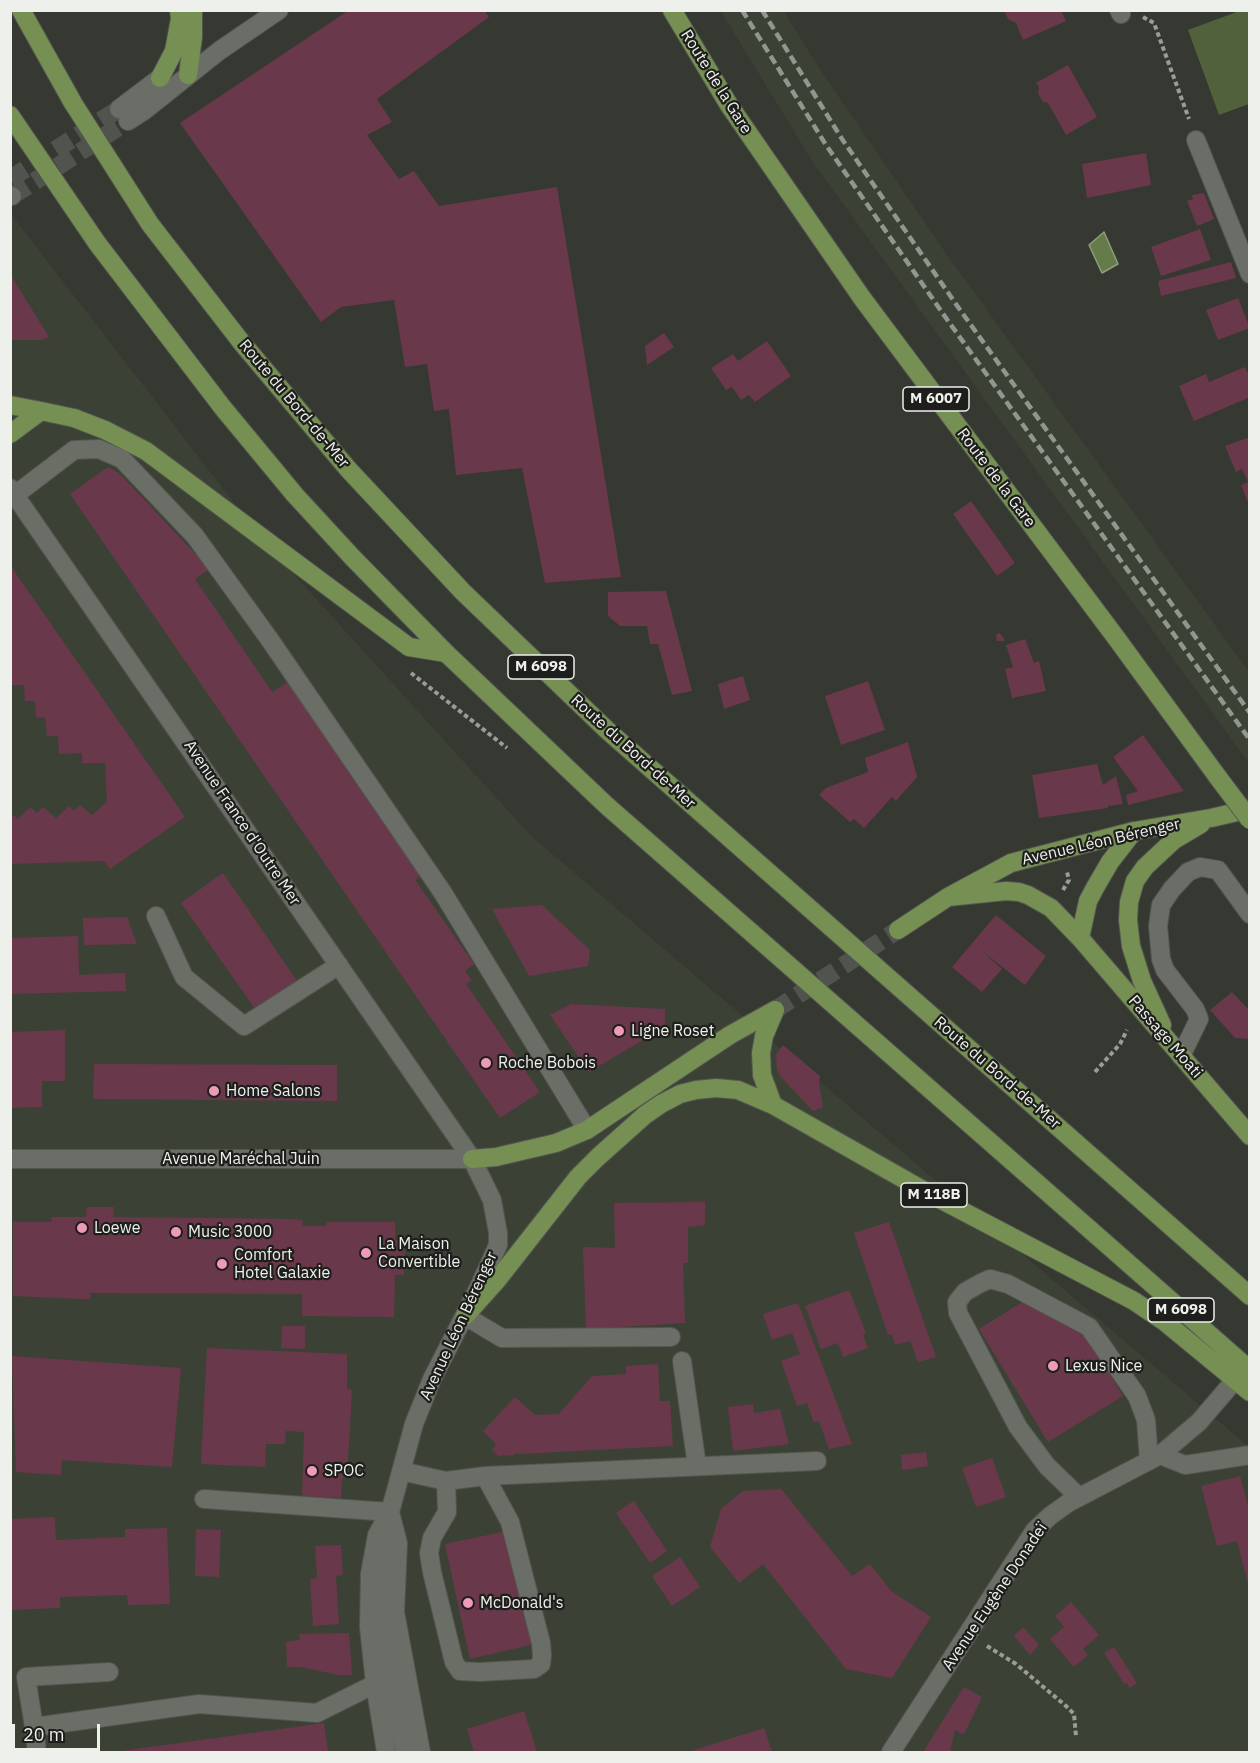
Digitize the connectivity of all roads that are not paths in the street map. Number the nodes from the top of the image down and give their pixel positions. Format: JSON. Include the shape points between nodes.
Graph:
{"nodes":[{"id":1,"x":180,"y":10,"type":"edge"},
{"id":2,"x":193,"y":10,"type":"edge"},
{"id":3,"x":279,"y":10,"type":"edge"},
{"id":4,"x":672,"y":10,"type":"edge"},
{"id":5,"x":25,"y":13,"type":"edge"},
{"id":6,"x":188,"y":75,"type":"junction"},
{"id":7,"x":160,"y":78,"type":"joint"},
{"id":8,"x":10,"y":115,"type":"edge"},
{"id":9,"x":1196,"y":140,"type":"road end"},
{"id":10,"x":1250,"y":274,"type":"edge"},
{"id":11,"x":10,"y":405,"type":"edge"},
{"id":12,"x":41,"y":411,"type":"junction"},
{"id":13,"x":10,"y":434,"type":"edge"},
{"id":14,"x":13,"y":492,"type":"edge"},
{"id":15,"x":446,"y":653,"type":"junction"},
{"id":16,"x":1250,"y":809,"type":"edge"},
{"id":17,"x":1211,"y":818,"type":"junction"},
{"id":18,"x":1250,"y":820,"type":"edge"},
{"id":19,"x":1134,"y":831,"type":"junction"},
{"id":20,"x":1243,"y":889,"type":"edge"},
{"id":21,"x":948,"y":897,"type":"junction"},
{"id":22,"x":1250,"y":914,"type":"edge"},
{"id":23,"x":156,"y":916,"type":"dead end"},
{"id":24,"x":898,"y":930,"type":"tunnel mouth"},
{"id":25,"x":1080,"y":938,"type":"junction"},
{"id":26,"x":339,"y":965,"type":"junction"},
{"id":27,"x":1175,"y":1050,"type":"junction"},
{"id":28,"x":773,"y":1105,"type":"junction"},
{"id":29,"x":587,"y":1130,"type":"junction"},
{"id":30,"x":1250,"y":1136,"type":"edge"},
{"id":31,"x":10,"y":1159,"type":"edge"},
{"id":32,"x":472,"y":1159,"type":"junction"},
{"id":33,"x":1250,"y":1296,"type":"edge"},
{"id":34,"x":465,"y":1316,"type":"junction"},
{"id":35,"x":671,"y":1337,"type":"dead end"},
{"id":36,"x":682,"y":1361,"type":"dead end"},
{"id":37,"x":1242,"y":1375,"type":"edge"},
{"id":38,"x":1250,"y":1392,"type":"edge"},
{"id":39,"x":1250,"y":1455,"type":"edge"},
{"id":40,"x":1154,"y":1458,"type":"junction"},
{"id":41,"x":817,"y":1461,"type":"dead end"},
{"id":42,"x":697,"y":1466,"type":"junction"},
{"id":43,"x":401,"y":1471,"type":"junction"},
{"id":44,"x":485,"y":1476,"type":"junction"},
{"id":45,"x":446,"y":1481,"type":"junction"},
{"id":46,"x":1079,"y":1497,"type":"junction"},
{"id":47,"x":204,"y":1499,"type":"dead end"},
{"id":48,"x":390,"y":1512,"type":"junction"},
{"id":49,"x":109,"y":1672,"type":"dead end"},
{"id":50,"x":375,"y":1684,"type":"junction"},
{"id":51,"x":34,"y":1727,"type":"junction"},
{"id":52,"x":37,"y":1752,"type":"edge"},
{"id":53,"x":386,"y":1752,"type":"edge"},
{"id":54,"x":405,"y":1752,"type":"edge"},
{"id":55,"x":421,"y":1752,"type":"edge"},
{"id":56,"x":891,"y":1752,"type":"edge"}],
"edges":[{"from":1,"to":7,"type":"main road","via":[[174,51]]},
{"from":2,"to":6,"type":"main road"},
{"from":3,"to":6,"type":"street"},
{"from":4,"to":18,"type":"main road","name":"Route de la Gare","number":"M 6007","bridge":true,"via":[[729,105],[862,298]]},
{"from":5,"to":33,"type":"main road","name":"Route du Bord-de-Mer","number":"M 6098","via":[[73,102],[150,224],[242,343],[348,469],[463,592],[634,755]]},
{"from":6,"to":7,"type":"street","via":[[145,110],[123,115]]},
{"from":8,"to":15,"type":"main road","number":"M 6098","via":[[97,243],[223,408],[295,495]]},
{"from":9,"to":10,"type":"street"},
{"from":11,"to":12,"type":"main road"},
{"from":12,"to":13,"type":"main road"},
{"from":12,"to":15,"type":"main road","via":[[74,418],[146,451],[408,647]]},
{"from":14,"to":26,"type":"street","name":"Avenue France d'Outre Mer"},
{"from":14,"to":29,"type":"street","via":[[74,450],[99,449],[122,459],[195,536],[443,893]]},
{"from":15,"to":37,"type":"main road","number":"M 6098","via":[[606,805]]},
{"from":16,"to":17,"type":"main road","name":"Avenue Léon Bérenger"},
{"from":17,"to":19,"type":"main road","name":"Avenue Léon Bérenger"},
{"from":17,"to":27,"type":"main road","via":[[1157,854],[1135,881],[1129,902],[1131,946],[1142,981]]},
{"from":19,"to":21,"type":"main road","name":"Avenue Léon Bérenger","via":[[1011,863]]},
{"from":19,"to":25,"type":"main road","via":[[1110,862],[1088,901]]},
{"from":20,"to":22,"type":"street"},
{"from":20,"to":27,"type":"street","via":[[1218,870],[1200,867],[1188,872],[1161,905],[1161,959],[1199,1019]]},
{"from":21,"to":24,"type":"main road","name":"Avenue Léon Bérenger"},
{"from":21,"to":25,"type":"main road","name":"Passage Moati","via":[[1006,891],[1028,895],[1051,909]]},
{"from":23,"to":26,"type":"street","via":[[184,976],[244,1026]]},
{"from":25,"to":27,"type":"main road","name":"Passage Moati"},
{"from":26,"to":32,"type":"street","name":"Avenue France d'Outre Mer"},
{"from":27,"to":30,"type":"main road","name":"Passage Moati"},
{"from":28,"to":29,"type":"main road","via":[[762,1075],[761,1053],[775,1010],[730,1035]]},
{"from":28,"to":34,"type":"main road","number":"M 118B","via":[[738,1090],[716,1088],[680,1094],[645,1115],[578,1177]]},
{"from":28,"to":37,"type":"main road","number":"M 118B","via":[[930,1194],[1134,1301]]},
{"from":29,"to":32,"type":"main road","via":[[556,1143]]},
{"from":31,"to":32,"type":"street","name":"Avenue Maréchal Juin"},
{"from":32,"to":34,"type":"street","name":"Avenue Léon Bérenger","via":[[492,1200],[498,1245]]},
{"from":34,"to":35,"type":"street","via":[[502,1338]]},
{"from":34,"to":43,"type":"street","name":"Avenue Léon Bérenger","via":[[432,1379]]},
{"from":36,"to":42,"type":"street"},
{"from":37,"to":38,"type":"main road","number":"M 118B"},
{"from":37,"to":40,"type":"street","name":"Avenue Eugène Donadeï","via":[[1199,1422]]},
{"from":39,"to":40,"type":"street","via":[[1185,1465]]},
{"from":40,"to":46,"type":"street","name":"Avenue Eugène Donadeï"},
{"from":40,"to":46,"type":"street","via":[[1137,1396],[1089,1327],[1008,1284],[990,1279],[981,1282],[957,1302],[958,1313],[1018,1428],[1047,1466]]},
{"from":41,"to":42,"type":"street"},
{"from":42,"to":44,"type":"street"},
{"from":43,"to":45,"type":"street"},
{"from":43,"to":48,"type":"street","name":"Avenue Léon Bérenger"},
{"from":44,"to":45,"type":"street"},
{"from":44,"to":45,"type":"street","via":[[510,1522],[541,1642],[541,1664],[534,1669],[460,1671],[454,1662],[429,1553],[432,1538],[447,1512]]},
{"from":46,"to":56,"type":"street","name":"Avenue Eugène Donadeï","via":[[1035,1530]]},
{"from":47,"to":48,"type":"street"},
{"from":48,"to":50,"type":"street","name":"Avenue Léon Bérenger","via":[[377,1535],[370,1574],[369,1628]]},
{"from":48,"to":54,"type":"street","via":[[384,1614]]},
{"from":48,"to":55,"type":"street","name":"Avenue Léon Bérenger","via":[[398,1543],[395,1612]]},
{"from":49,"to":51,"type":"street","via":[[26,1677]]},
{"from":50,"to":51,"type":"street","via":[[317,1713],[199,1704]]},
{"from":50,"to":53,"type":"street","name":"Avenue Léon Bérenger"},
{"from":51,"to":52,"type":"street"}]}
